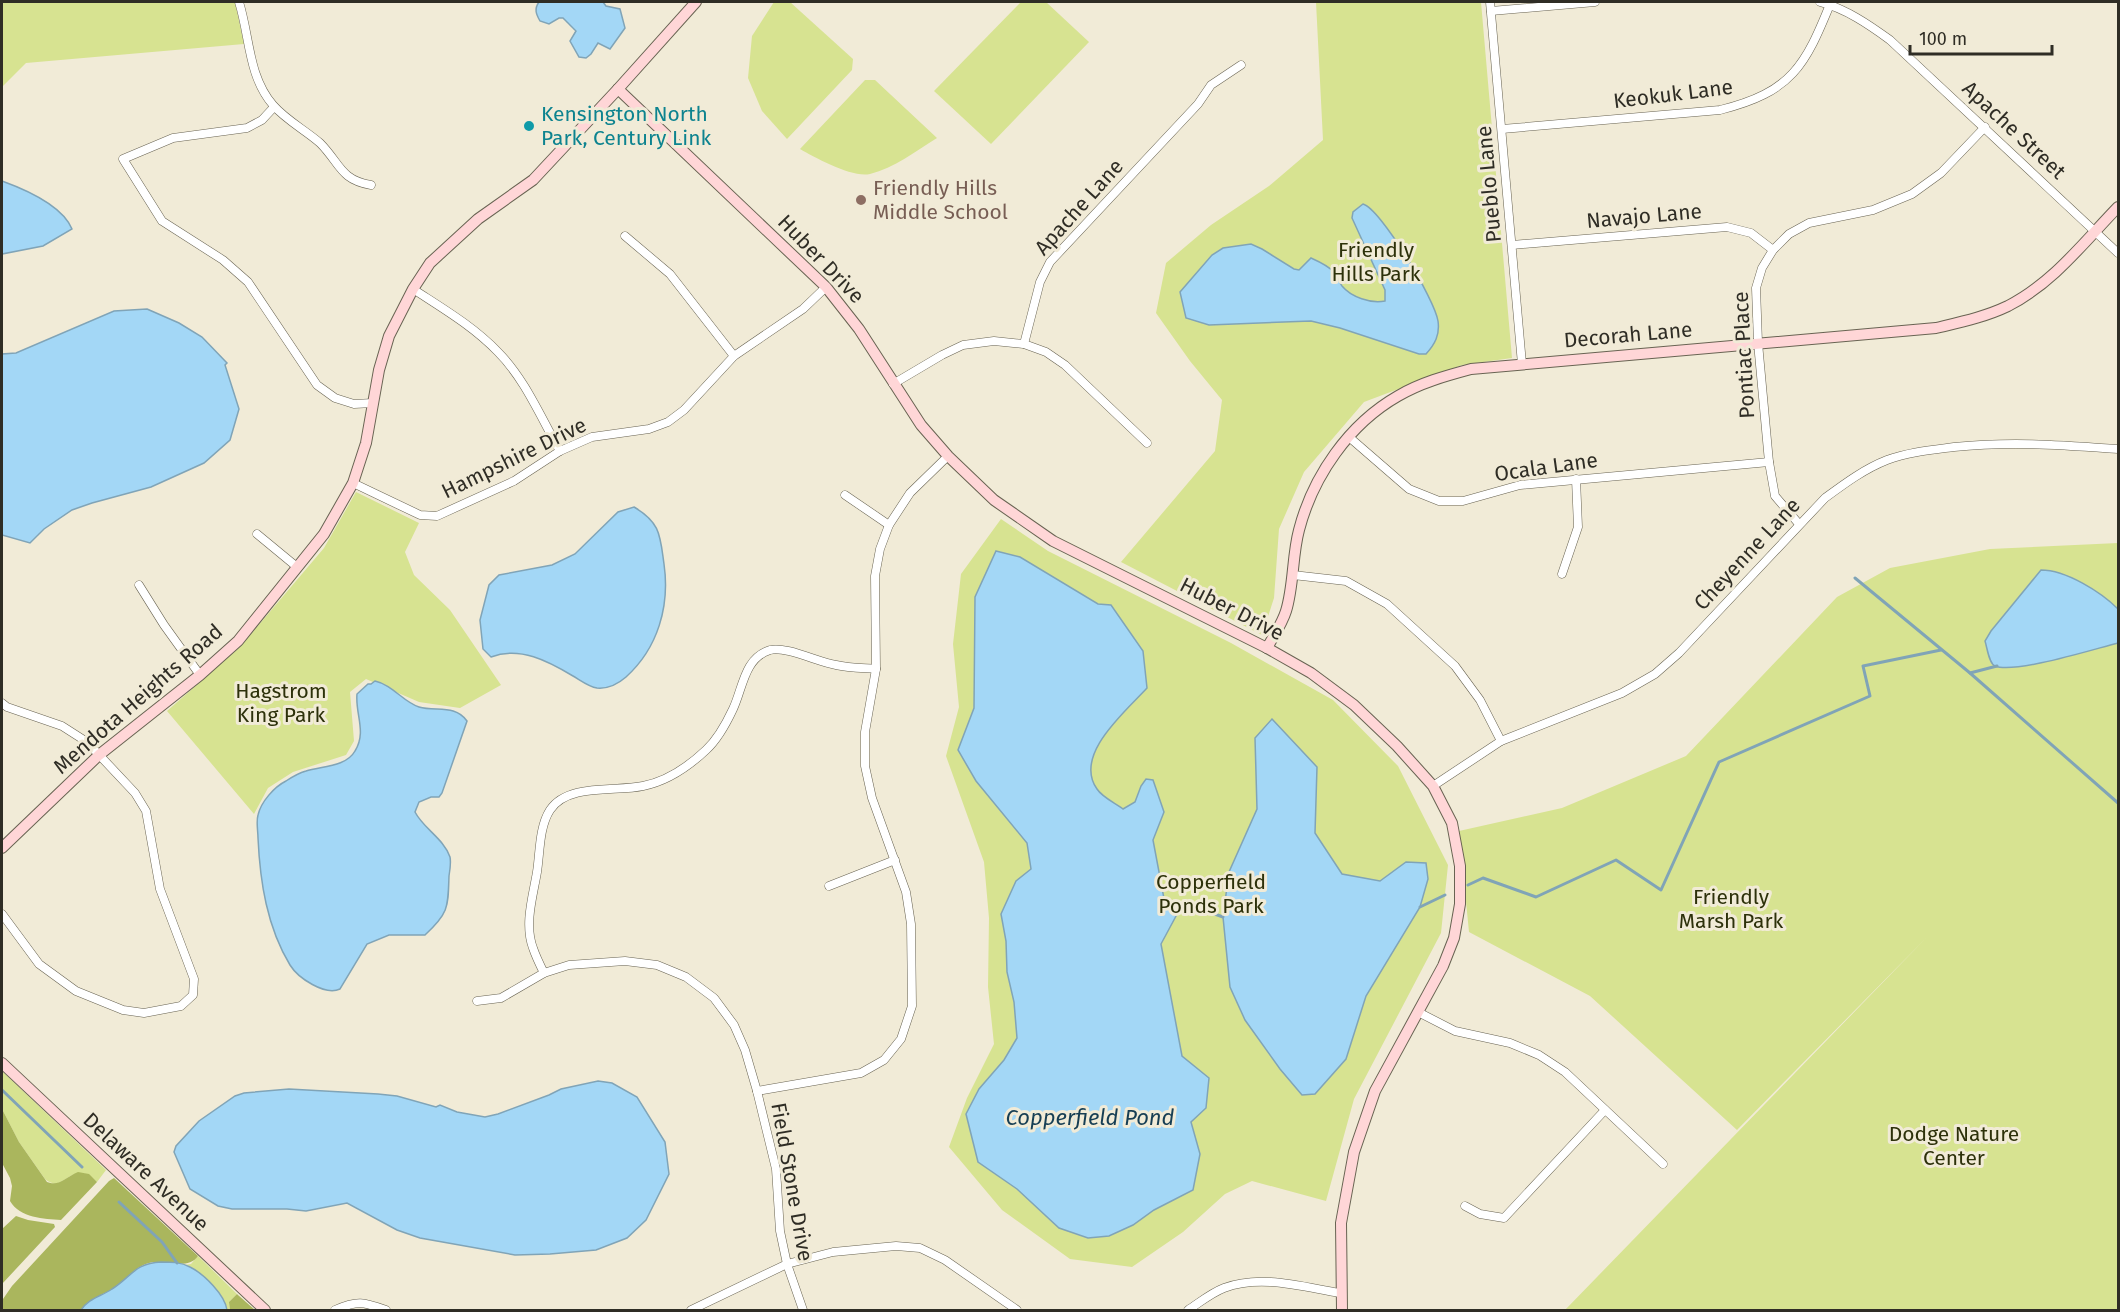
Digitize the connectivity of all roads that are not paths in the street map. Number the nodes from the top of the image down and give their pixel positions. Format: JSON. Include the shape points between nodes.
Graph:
{"nodes":[{"id":1,"x":239,"y":2,"type":"edge"},
{"id":2,"x":696,"y":2,"type":"edge"},
{"id":3,"x":1490,"y":2,"type":"edge"},
{"id":4,"x":1595,"y":2,"type":"edge"},
{"id":5,"x":1820,"y":2,"type":"edge"},
{"id":6,"x":1831,"y":3,"type":"edge"},
{"id":7,"x":1491,"y":11,"type":"junction"},
{"id":8,"x":1241,"y":65,"type":"dead end"},
{"id":9,"x":618,"y":89,"type":"junction"},
{"id":10,"x":274,"y":107,"type":"junction"},
{"id":11,"x":1985,"y":127,"type":"junction"},
{"id":12,"x":1502,"y":129,"type":"junction"},
{"id":13,"x":371,"y":185,"type":"dead end"},
{"id":14,"x":2118,"y":207,"type":"edge"},
{"id":15,"x":2095,"y":231,"type":"junction"},
{"id":16,"x":625,"y":236,"type":"dead end"},
{"id":17,"x":1512,"y":246,"type":"junction"},
{"id":18,"x":1773,"y":250,"type":"junction"},
{"id":19,"x":2118,"y":253,"type":"edge"},
{"id":20,"x":826,"y":287,"type":"junction"},
{"id":21,"x":412,"y":289,"type":"junction"},
{"id":22,"x":1758,"y":343,"type":"junction"},
{"id":23,"x":1024,"y":344,"type":"junction"},
{"id":24,"x":734,"y":356,"type":"junction"},
{"id":25,"x":1522,"y":364,"type":"junction"},
{"id":26,"x":894,"y":384,"type":"junction"},
{"id":27,"x":373,"y":403,"type":"junction"},
{"id":28,"x":1349,"y":437,"type":"junction"},
{"id":29,"x":1147,"y":442,"type":"dead end"},
{"id":30,"x":2118,"y":449,"type":"edge"},
{"id":31,"x":560,"y":451,"type":"junction"},
{"id":32,"x":948,"y":456,"type":"junction"},
{"id":33,"x":1769,"y":462,"type":"junction"},
{"id":34,"x":1576,"y":479,"type":"junction"},
{"id":35,"x":353,"y":483,"type":"junction"},
{"id":36,"x":845,"y":495,"type":"dead end"},
{"id":37,"x":1799,"y":524,"type":"junction"},
{"id":38,"x":889,"y":525,"type":"junction"},
{"id":39,"x":257,"y":534,"type":"dead end"},
{"id":40,"x":297,"y":567,"type":"junction"},
{"id":41,"x":1562,"y":574,"type":"dead end"},
{"id":42,"x":1293,"y":575,"type":"junction"},
{"id":43,"x":139,"y":585,"type":"dead end"},
{"id":44,"x":1267,"y":648,"type":"junction"},
{"id":45,"x":876,"y":669,"type":"junction"},
{"id":46,"x":200,"y":675,"type":"junction"},
{"id":47,"x":2,"y":703,"type":"edge"},
{"id":48,"x":1501,"y":741,"type":"junction"},
{"id":49,"x":99,"y":755,"type":"junction"},
{"id":50,"x":1433,"y":786,"type":"junction"},
{"id":51,"x":2,"y":848,"type":"edge"},
{"id":52,"x":896,"y":860,"type":"junction"},
{"id":53,"x":829,"y":886,"type":"dead end"},
{"id":54,"x":2,"y":914,"type":"edge"},
{"id":55,"x":544,"y":973,"type":"junction"},
{"id":56,"x":477,"y":1001,"type":"dead end"},
{"id":57,"x":1418,"y":1012,"type":"junction"},
{"id":58,"x":2,"y":1062,"type":"edge"},
{"id":59,"x":757,"y":1091,"type":"junction"},
{"id":60,"x":1605,"y":1110,"type":"junction"},
{"id":61,"x":1663,"y":1164,"type":"dead end"},
{"id":62,"x":1465,"y":1206,"type":"dead end"},
{"id":63,"x":787,"y":1264,"type":"junction"},
{"id":64,"x":1340,"y":1293,"type":"junction"},
{"id":65,"x":265,"y":1311,"type":"edge"},
{"id":66,"x":335,"y":1311,"type":"edge"},
{"id":67,"x":386,"y":1311,"type":"edge"},
{"id":68,"x":691,"y":1311,"type":"edge"},
{"id":69,"x":803,"y":1311,"type":"edge"},
{"id":70,"x":1017,"y":1311,"type":"edge"},
{"id":71,"x":1188,"y":1311,"type":"edge"},
{"id":72,"x":1342,"y":1311,"type":"edge"}],
"edges":[{"from":1,"to":10,"type":"street","via":[[254,72]]},
{"from":2,"to":9,"type":"street","name":"Mendota Heights Road"},
{"from":3,"to":7,"type":"street","name":"Pueblo Lane"},
{"from":4,"to":7,"type":"street"},
{"from":5,"to":6,"type":"street","name":"Apache Street"},
{"from":6,"to":11,"type":"street","name":"Apache Street","via":[[1890,40]]},
{"from":6,"to":12,"type":"street","name":"Keokuk Lane","via":[[1800,66],[1778,88],[1750,102],[1720,110]]},
{"from":7,"to":12,"type":"street","name":"Pueblo Lane"},
{"from":8,"to":23,"type":"street","name":"Apache Lane","via":[[1211,85],[1198,104],[1050,262],[1040,282]]},
{"from":9,"to":20,"type":"street","name":"Huber Drive"},
{"from":9,"to":21,"type":"street","name":"Mendota Heights Road","via":[[533,180],[452,241]]},
{"from":10,"to":13,"type":"street","via":[[320,144],[348,178]]},
{"from":10,"to":27,"type":"street","via":[[247,128],[173,138],[123,159],[162,221],[224,260],[248,282],[317,385],[335,398],[354,404]]},
{"from":11,"to":15,"type":"street","name":"Apache Street"},
{"from":11,"to":18,"type":"street","name":"Pontiac Place","via":[[1941,173],[1912,194],[1874,210],[1809,223],[1789,234]]},
{"from":12,"to":17,"type":"street","name":"Pueblo Lane"},
{"from":14,"to":15,"type":"street","name":"Decorah Lane"},
{"from":15,"to":19,"type":"street","name":"Apache Street"},
{"from":15,"to":22,"type":"street","name":"Decorah Lane","via":[[2037,288],[2008,306],[1977,318],[1936,327]]},
{"from":16,"to":24,"type":"street","via":[[670,274]]},
{"from":17,"to":18,"type":"street","name":"Navajo Lane","via":[[1727,227],[1751,232]]},
{"from":17,"to":25,"type":"street","name":"Pueblo Lane"},
{"from":18,"to":22,"type":"street","name":"Pontiac Place","via":[[1756,288]]},
{"from":20,"to":24,"type":"street","name":"Hampshire Drive","via":[[804,309]]},
{"from":20,"to":26,"type":"street","name":"Huber Drive"},
{"from":21,"to":27,"type":"street","name":"Mendota Heights Road","via":[[389,336]]},
{"from":21,"to":31,"type":"street","via":[[472,328],[500,353],[521,381]]},
{"from":22,"to":25,"type":"street","name":"Decorah Lane"},
{"from":22,"to":33,"type":"street","name":"Pontiac Place"},
{"from":23,"to":26,"type":"street","via":[[994,341],[963,345]]},
{"from":23,"to":29,"type":"street","via":[[1065,365]]},
{"from":24,"to":31,"type":"street","name":"Hampshire Drive","via":[[668,422],[649,429],[592,436]]},
{"from":25,"to":28,"type":"street","name":"Decorah Lane","via":[[1471,369],[1434,379],[1397,397]]},
{"from":26,"to":32,"type":"street","name":"Huber Drive"},
{"from":27,"to":35,"type":"street","name":"Mendota Heights Road"},
{"from":28,"to":34,"type":"street","name":"Ocala Lane","via":[[1409,489],[1439,501],[1463,501],[1520,485]]},
{"from":28,"to":42,"type":"street","name":"Decorah Lane","via":[[1335,452],[1312,491],[1299,530]]},
{"from":30,"to":37,"type":"street","name":"Cheyenne Lane","via":[[1997,443],[1918,451],[1852,478]]},
{"from":31,"to":35,"type":"street","name":"Hampshire Drive","via":[[514,481],[437,516],[420,515]]},
{"from":32,"to":38,"type":"street","via":[[910,493]]},
{"from":32,"to":44,"type":"street","name":"Huber Drive","via":[[994,500],[1053,541]]},
{"from":33,"to":34,"type":"street","name":"Ocala Lane"},
{"from":33,"to":37,"type":"street","name":"Pontiac Place","via":[[1776,496]]},
{"from":34,"to":41,"type":"street","via":[[1578,527]]},
{"from":35,"to":40,"type":"street","name":"Mendota Heights Road","via":[[324,534]]},
{"from":36,"to":38,"type":"street"},
{"from":37,"to":48,"type":"street","name":"Cheyenne Lane","via":[[1655,674],[1622,693]]},
{"from":38,"to":45,"type":"street","via":[[875,576]]},
{"from":39,"to":40,"type":"street"},
{"from":40,"to":46,"type":"street","name":"Mendota Heights Road","via":[[238,641]]},
{"from":42,"to":44,"type":"street","name":"Decorah Lane","via":[[1286,613]]},
{"from":42,"to":48,"type":"street","via":[[1346,581],[1387,604],[1455,666],[1480,700]]},
{"from":43,"to":46,"type":"street"},
{"from":44,"to":50,"type":"street","name":"Huber Drive","via":[[1311,673],[1354,705]]},
{"from":45,"to":52,"type":"street","via":[[865,732],[865,766],[872,798]]},
{"from":45,"to":55,"type":"street","via":[[836,665],[773,649],[761,653],[748,668],[723,729],[690,765],[644,786],[572,793],[561,799],[550,810],[544,826],[529,922],[532,947]]},
{"from":46,"to":49,"type":"street","name":"Mendota Heights Road"},
{"from":47,"to":49,"type":"street","via":[[62,726]]},
{"from":48,"to":50,"type":"street","name":"Cheyenne Lane"},
{"from":49,"to":51,"type":"street","name":"Mendota Heights Road"},
{"from":49,"to":54,"type":"street","via":[[135,793],[146,811],[160,889],[194,979],[193,995],[181,1006],[144,1013],[123,1010],[76,991],[39,964]]},
{"from":50,"to":57,"type":"street","name":"Huber Drive","via":[[1452,823],[1460,866],[1460,904],[1454,938]]},
{"from":52,"to":53,"type":"street"},
{"from":52,"to":59,"type":"street","via":[[911,924],[912,1006],[901,1039],[884,1059],[861,1072]]},
{"from":55,"to":56,"type":"street","name":"Field Stone Drive","via":[[501,998]]},
{"from":55,"to":59,"type":"street","name":"Field Stone Drive","via":[[569,965],[625,961],[657,965],[686,977],[714,998],[734,1024]]},
{"from":57,"to":60,"type":"street","via":[[1455,1031],[1539,1055],[1565,1072]]},
{"from":57,"to":64,"type":"street","name":"Huber Drive","via":[[1376,1091],[1354,1152],[1341,1223]]},
{"from":58,"to":65,"type":"street","name":"Delaware Avenue"},
{"from":59,"to":63,"type":"street","name":"Field Stone Drive","via":[[776,1169],[780,1231]]},
{"from":60,"to":61,"type":"street"},
{"from":60,"to":62,"type":"street","via":[[1504,1218],[1480,1215]]},
{"from":63,"to":68,"type":"street"},
{"from":63,"to":69,"type":"street","name":"Field Stone Drive"},
{"from":63,"to":70,"type":"street","via":[[833,1252],[896,1246],[920,1248],[945,1260]]},
{"from":64,"to":71,"type":"street","via":[[1265,1281],[1247,1282],[1222,1288]]},
{"from":64,"to":72,"type":"street","name":"Huber Drive"},
{"from":66,"to":67,"type":"street","via":[[350,1303],[365,1302]]}]}
